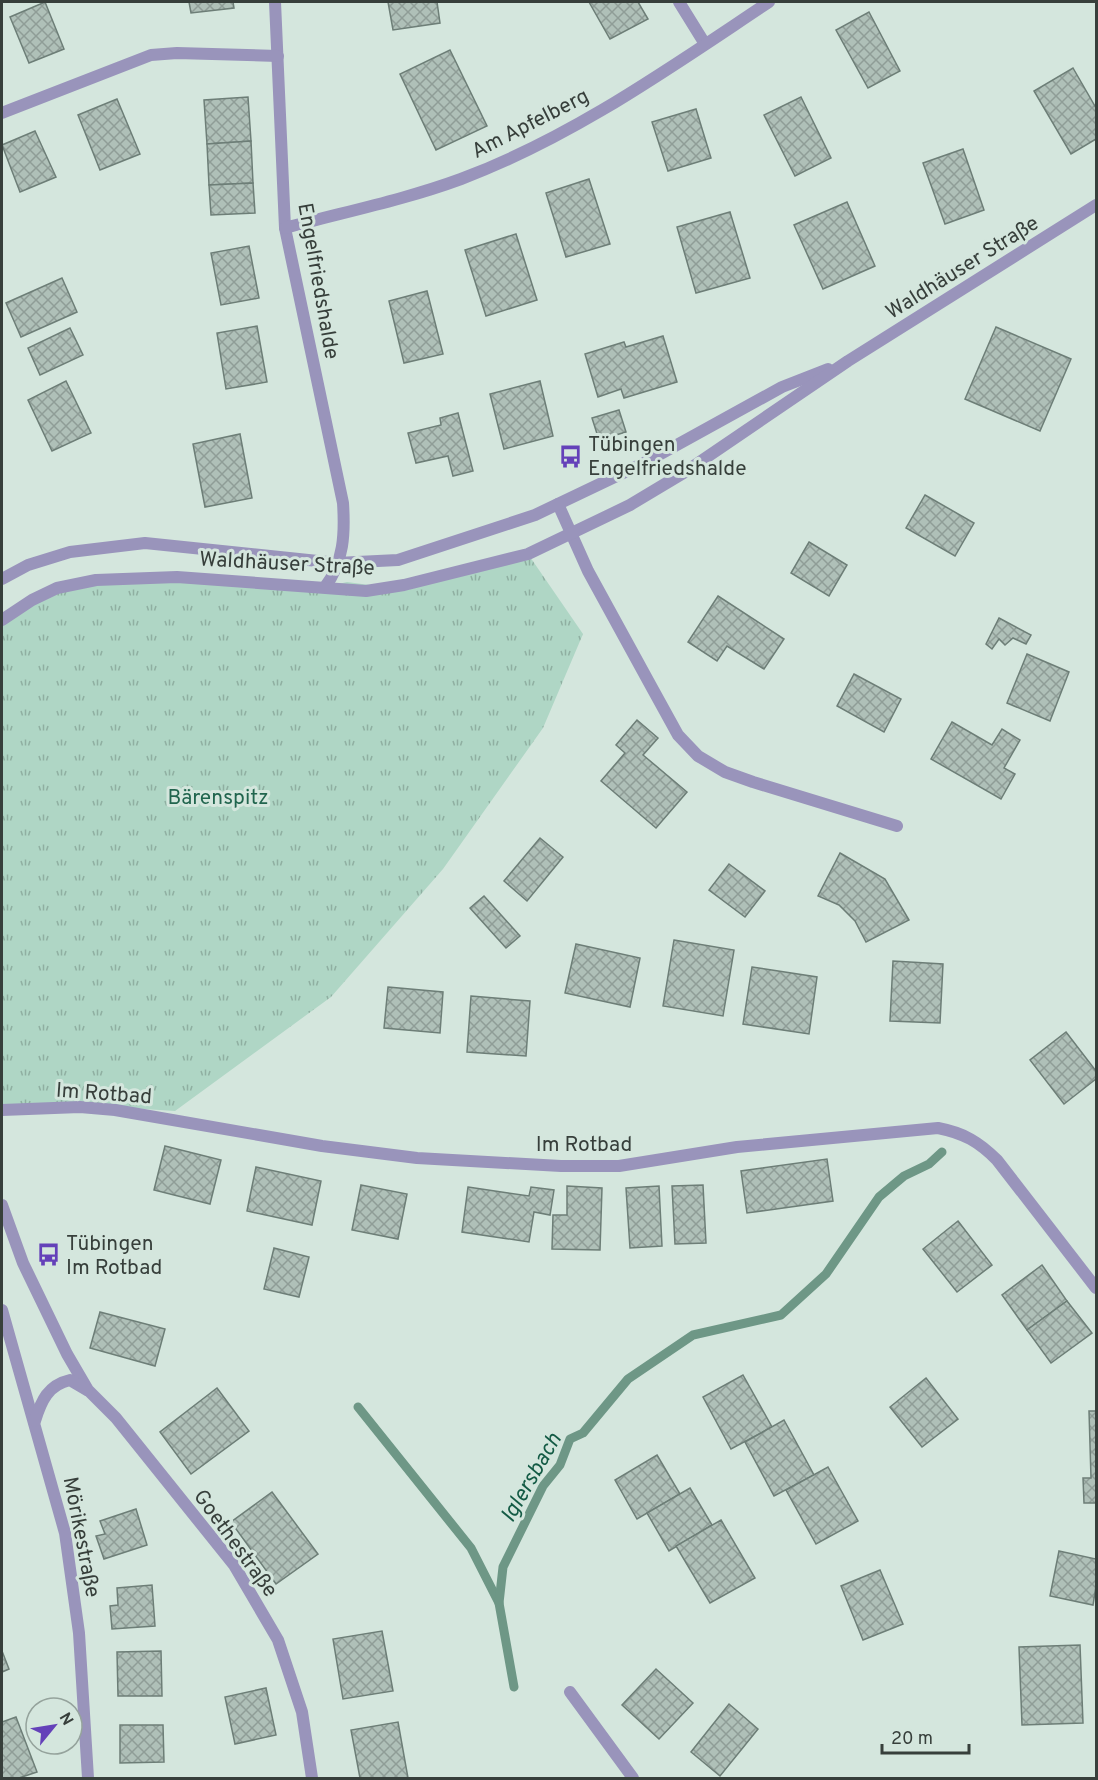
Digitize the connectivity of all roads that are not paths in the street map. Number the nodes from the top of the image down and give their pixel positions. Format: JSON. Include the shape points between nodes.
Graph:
{"nodes":[{"id":1,"x":275,"y":2,"type":"edge"},
{"id":2,"x":679,"y":2,"type":"edge"},
{"id":3,"x":770,"y":2,"type":"edge"},
{"id":4,"x":705,"y":44,"type":"junction"},
{"id":5,"x":278,"y":56,"type":"junction"},
{"id":6,"x":2,"y":113,"type":"edge"},
{"id":7,"x":1096,"y":205,"type":"edge"},
{"id":8,"x":285,"y":228,"type":"junction"},
{"id":9,"x":848,"y":361,"type":"junction"},
{"id":10,"x":558,"y":504,"type":"junction"},
{"id":11,"x":571,"y":535,"type":"junction"},
{"id":12,"x":337,"y":563,"type":"junction"},
{"id":13,"x":2,"y":579,"type":"edge"},
{"id":14,"x":325,"y":587,"type":"junction"},
{"id":15,"x":356,"y":590,"type":"junction"},
{"id":16,"x":2,"y":620,"type":"edge"},
{"id":17,"x":897,"y":826,"type":"dead end"},
{"id":18,"x":2,"y":1110,"type":"edge"},
{"id":19,"x":2,"y":1205,"type":"edge"},
{"id":20,"x":1096,"y":1288,"type":"edge"},
{"id":21,"x":2,"y":1310,"type":"edge"},
{"id":22,"x":88,"y":1390,"type":"junction"},
{"id":23,"x":35,"y":1421,"type":"junction"},
{"id":24,"x":570,"y":1692,"type":"dead end"},
{"id":25,"x":88,"y":1779,"type":"edge"},
{"id":26,"x":312,"y":1779,"type":"edge"},
{"id":27,"x":633,"y":1779,"type":"edge"}],
"edges":[{"from":1,"to":5,"type":"street","name":"Engelfriedshalde"},
{"from":2,"to":4,"type":"street"},
{"from":3,"to":4,"type":"street","name":"Am Apfelberg"},
{"from":4,"to":8,"type":"street","name":"Am Apfelberg","via":[[617,101],[516,156],[460,179]]},
{"from":5,"to":6,"type":"street","via":[[151,56]]},
{"from":5,"to":8,"type":"street","name":"Engelfriedshalde"},
{"from":7,"to":9,"type":"street","name":"Waldhäuser Straße"},
{"from":8,"to":12,"type":"street","name":"Engelfriedshalde","via":[[343,503],[345,536]]},
{"from":9,"to":10,"type":"street","name":"Waldhäuser Straße","via":[[782,387],[646,462]]},
{"from":9,"to":11,"type":"street","name":"Waldhäuser Straße","via":[[685,472]]},
{"from":10,"to":11,"type":"street"},
{"from":10,"to":12,"type":"street","name":"Waldhäuser Straße","via":[[399,560]]},
{"from":11,"to":15,"type":"street","name":"Waldhäuser Straße","via":[[528,554],[404,585]]},
{"from":11,"to":17,"type":"street","via":[[672,725],[698,756],[753,782]]},
{"from":12,"to":13,"type":"street","name":"Waldhäuser Straße","via":[[146,543],[70,552]]},
{"from":12,"to":14,"type":"street","name":"Engelfriedshalde"},
{"from":12,"to":15,"type":"street"},
{"from":14,"to":15,"type":"street","name":"Waldhäuser Straße"},
{"from":14,"to":16,"type":"street","name":"Waldhäuser Straße","via":[[177,577],[96,580],[57,588]]},
{"from":18,"to":20,"type":"street","name":"Im Rotbad","via":[[115,1110],[322,1146],[417,1158],[561,1166],[619,1166],[737,1147],[938,1128],[979,1143],[998,1160]]},
{"from":19,"to":22,"type":"street","name":"Goethestraße","via":[[23,1263]]},
{"from":21,"to":23,"type":"street","name":"Mörikestraße"},
{"from":22,"to":23,"type":"street","via":[[70,1380],[58,1383],[46,1394]]},
{"from":22,"to":26,"type":"street","name":"Goethestraße","via":[[234,1565],[255,1599],[292,1676]]},
{"from":23,"to":25,"type":"street","name":"Mörikestraße","via":[[72,1574]]},
{"from":24,"to":27,"type":"street"}]}
